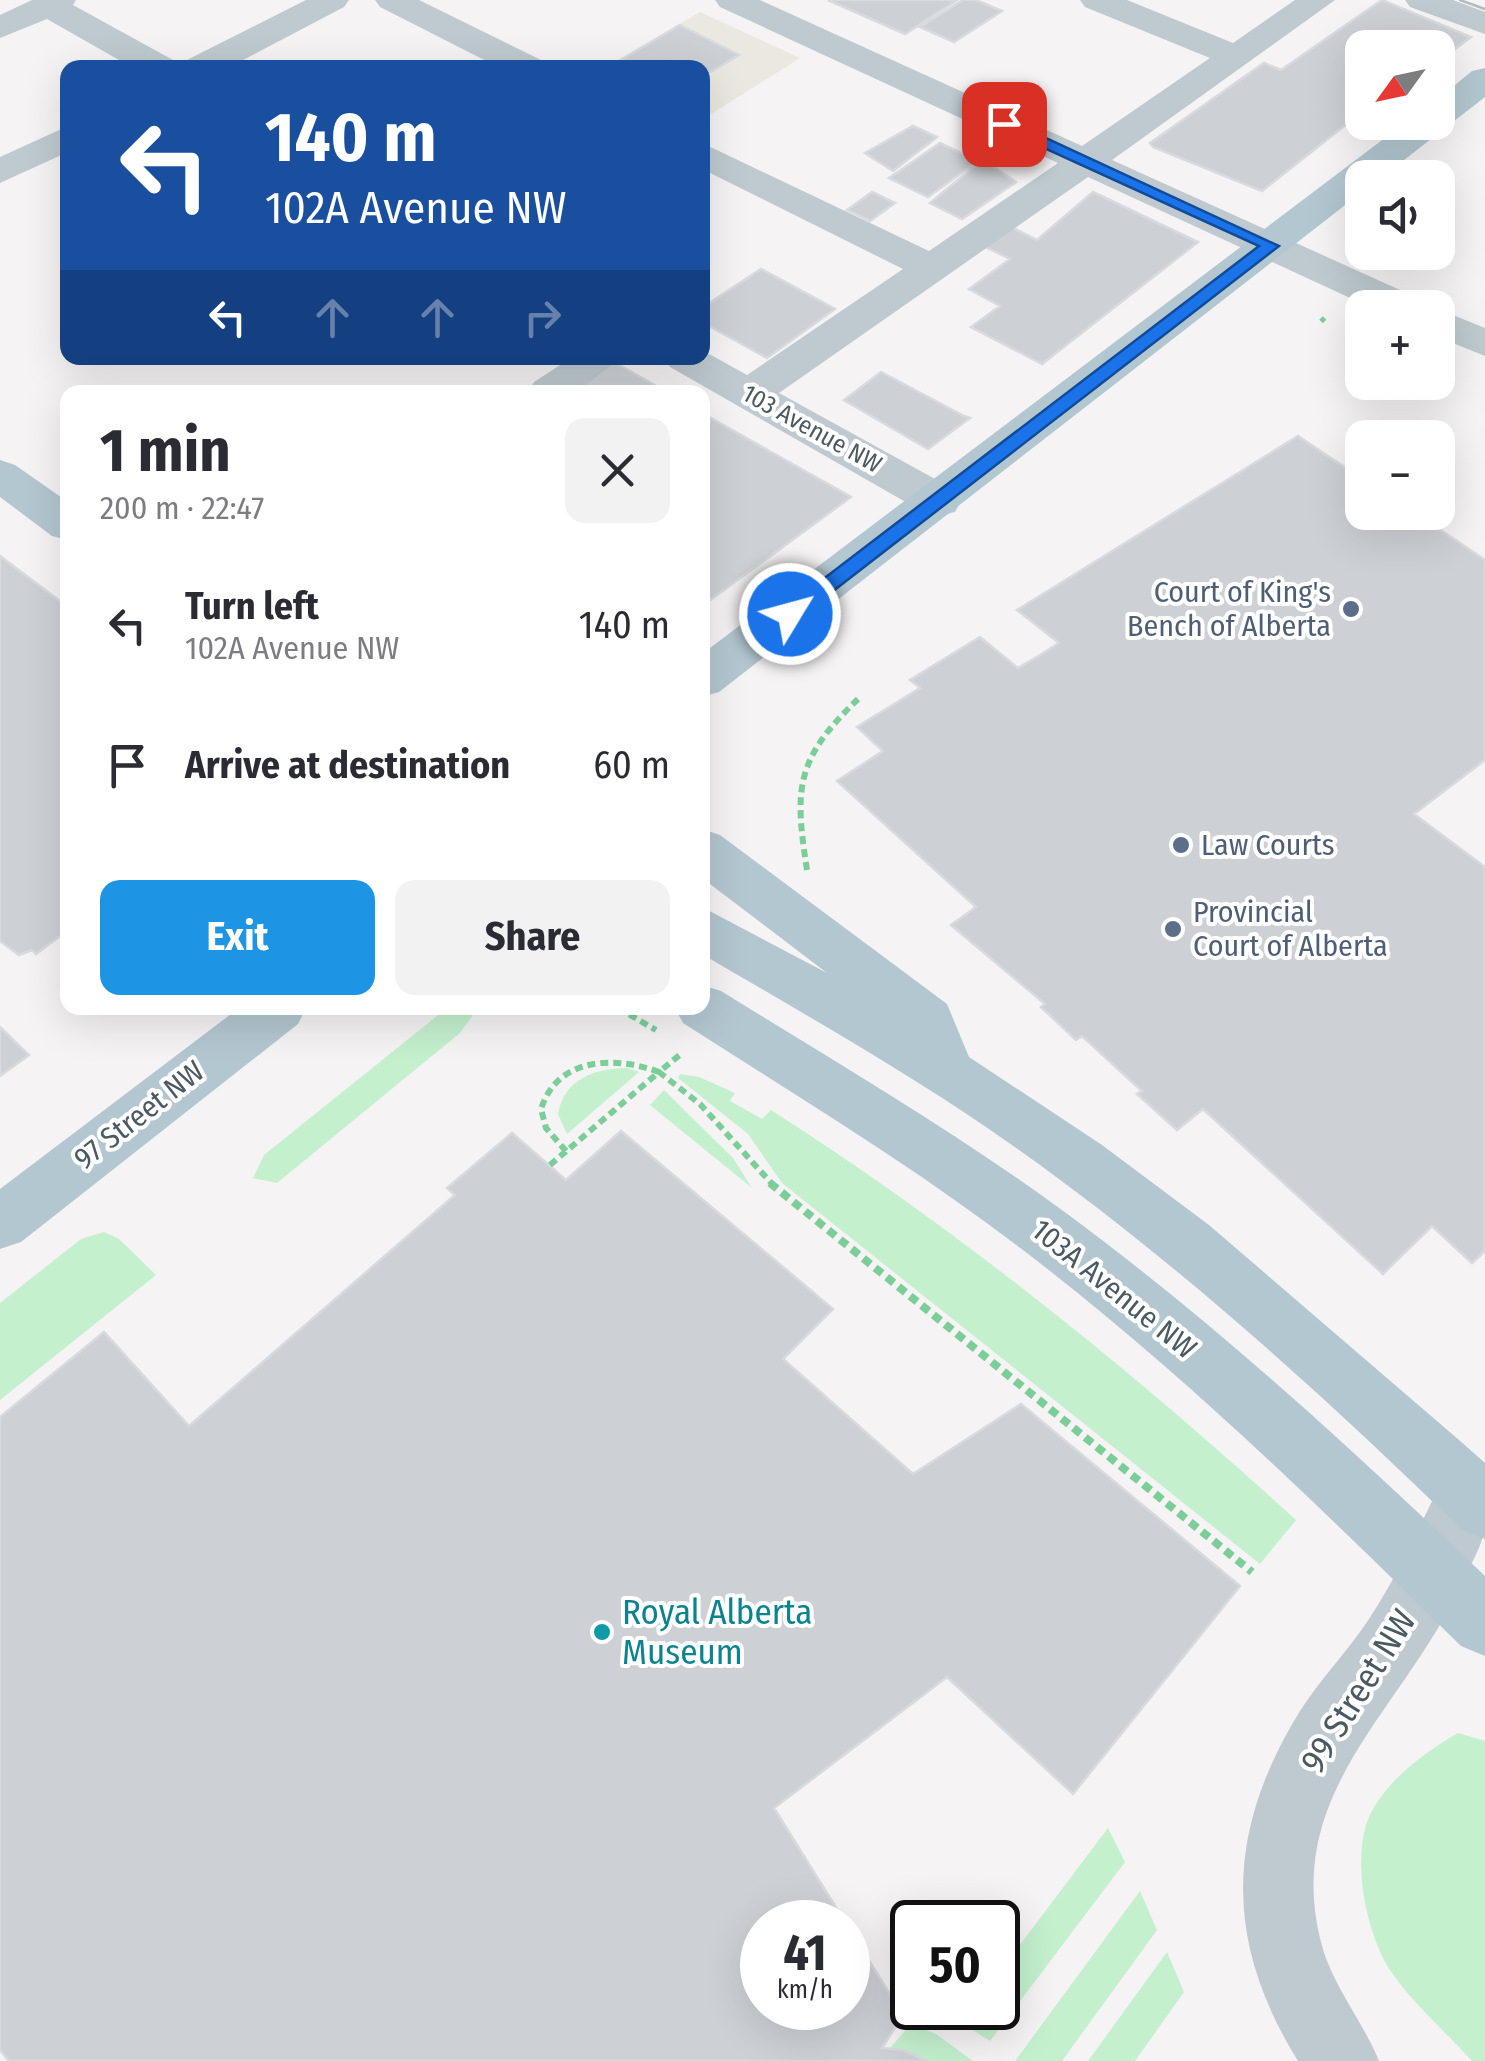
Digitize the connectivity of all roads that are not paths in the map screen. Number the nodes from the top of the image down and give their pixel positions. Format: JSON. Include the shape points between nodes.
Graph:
{"nodes":[{"id":1,"x":332,"y":0,"type":"edge"},
{"id":2,"x":392,"y":0,"type":"edge"},
{"id":3,"x":732,"y":0,"type":"edge"},
{"id":4,"x":1097,"y":0,"type":"edge"},
{"id":5,"x":1318,"y":0,"type":"edge"},
{"id":6,"x":1422,"y":0,"type":"edge"},
{"id":7,"x":53,"y":3,"type":"edge"},
{"id":8,"x":1485,"y":24,"type":"edge"},
{"id":9,"x":0,"y":28,"type":"edge"},
{"id":10,"x":1234,"y":56,"type":"junction"},
{"id":11,"x":147,"y":60,"type":"edge"},
{"id":12,"x":216,"y":60,"type":"edge"},
{"id":13,"x":512,"y":60,"type":"edge"},
{"id":14,"x":1485,"y":79,"type":"edge"},
{"id":15,"x":1455,"y":103,"type":"edge"},
{"id":16,"x":1407,"y":140,"type":"edge"},
{"id":17,"x":60,"y":141,"type":"edge"},
{"id":18,"x":710,"y":158,"type":"edge"},
{"id":19,"x":1084,"y":160,"type":"junction"},
{"id":20,"x":0,"y":172,"type":"edge"},
{"id":21,"x":1270,"y":246,"type":"junction"},
{"id":22,"x":929,"y":266,"type":"junction"},
{"id":23,"x":1367,"y":290,"type":"edge"},
{"id":24,"x":1455,"y":330,"type":"edge"},
{"id":25,"x":1485,"y":344,"type":"edge"},
{"id":26,"x":589,"y":365,"type":"edge"},
{"id":27,"x":697,"y":365,"type":"edge"},
{"id":28,"x":559,"y":385,"type":"edge"},
{"id":29,"x":749,"y":394,"type":"junction"},
{"id":30,"x":0,"y":476,"type":"edge"},
{"id":31,"x":939,"y":501,"type":"junction"},
{"id":32,"x":60,"y":519,"type":"edge"},
{"id":33,"x":710,"y":674,"type":"edge"},
{"id":34,"x":710,"y":855,"type":"edge"},
{"id":35,"x":710,"y":933,"type":"edge"},
{"id":36,"x":270,"y":1015,"type":"edge"},
{"id":37,"x":695,"y":1028,"type":"edge"},
{"id":38,"x":946,"y":1071,"type":"junction"},
{"id":39,"x":0,"y":1222,"type":"edge"},
{"id":40,"x":1478,"y":1500,"type":"edge"},
{"id":41,"x":1431,"y":1570,"type":"junction"},
{"id":42,"x":1485,"y":1622,"type":"edge"},
{"id":43,"x":1340,"y":2061,"type":"edge"}],
"edges":[{"from":1,"to":12,"type":"street"},
{"from":2,"to":13,"type":"street"},
{"from":3,"to":19,"type":"street"},
{"from":4,"to":10,"type":"street"},
{"from":5,"to":10,"type":"street"},
{"from":6,"to":8,"type":"street"},
{"from":7,"to":9,"type":"street"},
{"from":7,"to":11,"type":"street"},
{"from":10,"to":19,"type":"street"},
{"from":14,"to":15,"type":"main road"},
{"from":16,"to":21,"type":"main road"},
{"from":17,"to":20,"type":"street"},
{"from":18,"to":22,"type":"street"},
{"from":19,"to":21,"type":"street"},
{"from":19,"to":22,"type":"street"},
{"from":21,"to":23,"type":"street"},
{"from":21,"to":31,"type":"main road"},
{"from":22,"to":29,"type":"street"},
{"from":24,"to":25,"type":"street"},
{"from":26,"to":28,"type":"street"},
{"from":27,"to":29,"type":"street","name":"103 Avenue NW"},
{"from":29,"to":31,"type":"street","name":"103 Avenue NW"},
{"from":30,"to":32,"type":"main road"},
{"from":31,"to":33,"type":"main road"},
{"from":34,"to":38,"type":"main road","via":[[928,1020]]},
{"from":35,"to":38,"type":"main road"},
{"from":36,"to":39,"type":"main road","name":"97 Street NW"},
{"from":37,"to":41,"type":"main road","name":"103A Avenue NW","via":[[934,1154],[1044,1231],[1227,1380]]},
{"from":38,"to":40,"type":"main road","via":[[1081,1162],[1241,1286]]},
{"from":40,"to":41,"type":"street","name":"99 Street NW"},
{"from":41,"to":42,"type":"main road","name":"103A Avenue NW"},
{"from":41,"to":43,"type":"street","name":"99 Street NW","via":[[1402,1630],[1324,1736],[1278,1836],[1274,1871],[1282,1941],[1312,2020]]}]}
